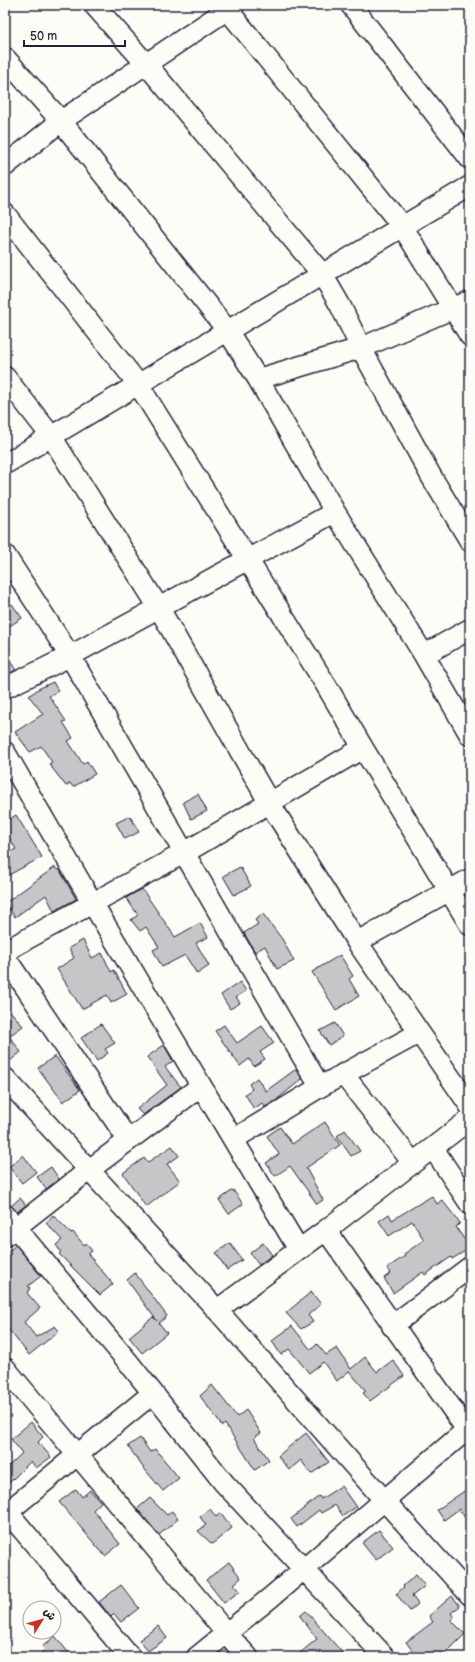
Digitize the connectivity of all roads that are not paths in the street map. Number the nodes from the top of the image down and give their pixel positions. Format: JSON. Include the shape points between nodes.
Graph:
{"nodes":[{"id":1,"x":94,"y":5,"type":"edge"},
{"id":2,"x":351,"y":5,"type":"edge"},
{"id":3,"x":228,"y":7,"type":"edge"},
{"id":4,"x":5,"y":58,"type":"edge"},
{"id":5,"x":147,"y":65,"type":"junction"},
{"id":6,"x":61,"y":121,"type":"junction"},
{"id":7,"x":470,"y":159,"type":"edge"},
{"id":8,"x":5,"y":166,"type":"edge"},
{"id":9,"x":470,"y":186,"type":"edge"},
{"id":10,"x":5,"y":214,"type":"edge"},
{"id":11,"x":402,"y":226,"type":"junction"},
{"id":12,"x":322,"y":274,"type":"junction"},
{"id":13,"x":462,"y":305,"type":"edge"},
{"id":14,"x":227,"y":330,"type":"junction"},
{"id":15,"x":470,"y":336,"type":"edge"},
{"id":16,"x":361,"y":348,"type":"junction"},
{"id":17,"x":5,"y":377,"type":"edge"},
{"id":18,"x":258,"y":379,"type":"junction"},
{"id":19,"x":138,"y":384,"type":"junction"},
{"id":20,"x":51,"y":436,"type":"junction"},
{"id":21,"x":5,"y":464,"type":"edge"},
{"id":22,"x":335,"y":512,"type":"junction"},
{"id":23,"x":470,"y":541,"type":"edge"},
{"id":24,"x":5,"y":555,"type":"edge"},
{"id":25,"x":246,"y":559,"type":"junction"},
{"id":26,"x":159,"y":608,"type":"junction"},
{"id":27,"x":470,"y":629,"type":"edge"},
{"id":28,"x":70,"y":656,"type":"junction"},
{"id":29,"x":424,"y":656,"type":"junction"},
{"id":30,"x":5,"y":688,"type":"edge"},
{"id":31,"x":470,"y":735,"type":"edge"},
{"id":32,"x":362,"y":748,"type":"junction"},
{"id":33,"x":5,"y":752,"type":"edge"},
{"id":34,"x":270,"y":804,"type":"junction"},
{"id":35,"x":184,"y":853,"type":"junction"},
{"id":36,"x":470,"y":879,"type":"edge"},
{"id":37,"x":449,"y":890,"type":"junction"},
{"id":38,"x":93,"y":904,"type":"junction"},
{"id":39,"x":470,"y":926,"type":"edge"},
{"id":40,"x":356,"y":942,"type":"junction"},
{"id":41,"x":5,"y":951,"type":"edge"},
{"id":42,"x":5,"y":957,"type":"edge"},
{"id":43,"x":418,"y":1033,"type":"junction"},
{"id":44,"x":343,"y":1074,"type":"junction"},
{"id":45,"x":5,"y":1078,"type":"edge"},
{"id":46,"x":201,"y":1086,"type":"junction"},
{"id":47,"x":320,"y":1086,"type":"junction"},
{"id":48,"x":470,"y":1106,"type":"edge"},
{"id":49,"x":470,"y":1119,"type":"edge"},
{"id":50,"x":234,"y":1138,"type":"junction"},
{"id":51,"x":128,"y":1140,"type":"junction"},
{"id":52,"x":432,"y":1148,"type":"junction"},
{"id":53,"x":413,"y":1163,"type":"junction"},
{"id":54,"x":89,"y":1170,"type":"junction"},
{"id":55,"x":470,"y":1204,"type":"edge"},
{"id":56,"x":9,"y":1226,"type":"edge"},
{"id":57,"x":326,"y":1230,"type":"junction"},
{"id":58,"x":299,"y":1250,"type":"junction"},
{"id":59,"x":470,"y":1267,"type":"edge"},
{"id":60,"x":217,"y":1310,"type":"junction"},
{"id":61,"x":392,"y":1326,"type":"junction"},
{"id":62,"x":5,"y":1368,"type":"edge"},
{"id":63,"x":153,"y":1393,"type":"junction"},
{"id":64,"x":468,"y":1429,"type":"edge"},
{"id":65,"x":78,"y":1456,"type":"junction"},
{"id":66,"x":384,"y":1500,"type":"junction"},
{"id":67,"x":6,"y":1511,"type":"edge"},
{"id":68,"x":303,"y":1569,"type":"junction"},
{"id":69,"x":470,"y":1595,"type":"edge"},
{"id":70,"x":227,"y":1634,"type":"junction"},
{"id":71,"x":130,"y":1657,"type":"edge"},
{"id":72,"x":197,"y":1657,"type":"edge"},
{"id":73,"x":248,"y":1657,"type":"edge"},
{"id":74,"x":385,"y":1657,"type":"edge"}],
"edges":[{"from":1,"to":5,"type":"street"},
{"from":2,"to":7,"type":"street"},
{"from":3,"to":5,"type":"street"},
{"from":3,"to":11,"type":"street"},
{"from":4,"to":6,"type":"street"},
{"from":5,"to":6,"type":"street"},
{"from":5,"to":12,"type":"street"},
{"from":6,"to":8,"type":"street"},
{"from":6,"to":14,"type":"street"},
{"from":9,"to":11,"type":"street"},
{"from":10,"to":19,"type":"street"},
{"from":11,"to":12,"type":"street"},
{"from":11,"to":13,"type":"street"},
{"from":12,"to":14,"type":"street"},
{"from":12,"to":16,"type":"street"},
{"from":13,"to":15,"type":"street"},
{"from":13,"to":16,"type":"street"},
{"from":14,"to":18,"type":"street"},
{"from":14,"to":19,"type":"street"},
{"from":16,"to":18,"type":"street"},
{"from":16,"to":23,"type":"street"},
{"from":17,"to":20,"type":"street"},
{"from":18,"to":22,"type":"street"},
{"from":19,"to":20,"type":"street"},
{"from":19,"to":25,"type":"street"},
{"from":20,"to":21,"type":"street"},
{"from":20,"to":26,"type":"street"},
{"from":22,"to":25,"type":"street"},
{"from":22,"to":29,"type":"street"},
{"from":24,"to":28,"type":"street"},
{"from":25,"to":26,"type":"street"},
{"from":25,"to":32,"type":"street","via":[[326,685]]},
{"from":26,"to":28,"type":"street"},
{"from":26,"to":34,"type":"street"},
{"from":27,"to":29,"type":"street"},
{"from":28,"to":30,"type":"street"},
{"from":28,"to":35,"type":"street"},
{"from":29,"to":31,"type":"street"},
{"from":32,"to":34,"type":"street"},
{"from":32,"to":37,"type":"street"},
{"from":33,"to":38,"type":"street"},
{"from":34,"to":35,"type":"street"},
{"from":34,"to":40,"type":"street"},
{"from":35,"to":38,"type":"street"},
{"from":35,"to":47,"type":"street"},
{"from":36,"to":37,"type":"street"},
{"from":37,"to":39,"type":"street"},
{"from":37,"to":40,"type":"street"},
{"from":38,"to":41,"type":"street"},
{"from":38,"to":46,"type":"street"},
{"from":40,"to":43,"type":"street"},
{"from":42,"to":51,"type":"street"},
{"from":43,"to":44,"type":"street"},
{"from":43,"to":48,"type":"street"},
{"from":44,"to":47,"type":"street"},
{"from":44,"to":53,"type":"street"},
{"from":45,"to":54,"type":"street"},
{"from":46,"to":50,"type":"street"},
{"from":46,"to":51,"type":"street"},
{"from":47,"to":50,"type":"street"},
{"from":49,"to":52,"type":"street"},
{"from":50,"to":58,"type":"street"},
{"from":51,"to":54,"type":"street"},
{"from":52,"to":53,"type":"street"},
{"from":52,"to":55,"type":"street"},
{"from":53,"to":57,"type":"street"},
{"from":54,"to":56,"type":"street"},
{"from":54,"to":60,"type":"street"},
{"from":56,"to":63,"type":"street"},
{"from":57,"to":58,"type":"street"},
{"from":57,"to":61,"type":"street"},
{"from":58,"to":60,"type":"street"},
{"from":59,"to":61,"type":"street"},
{"from":60,"to":66,"type":"street"},
{"from":61,"to":64,"type":"street"},
{"from":62,"to":65,"type":"street"},
{"from":63,"to":65,"type":"street"},
{"from":63,"to":68,"type":"street","via":[[224,1483]]},
{"from":64,"to":66,"type":"street"},
{"from":65,"to":67,"type":"street"},
{"from":65,"to":70,"type":"street"},
{"from":66,"to":68,"type":"street"},
{"from":66,"to":69,"type":"street"},
{"from":67,"to":71,"type":"street"},
{"from":68,"to":70,"type":"street"},
{"from":68,"to":74,"type":"street"},
{"from":70,"to":72,"type":"street"},
{"from":70,"to":73,"type":"street"}]}
